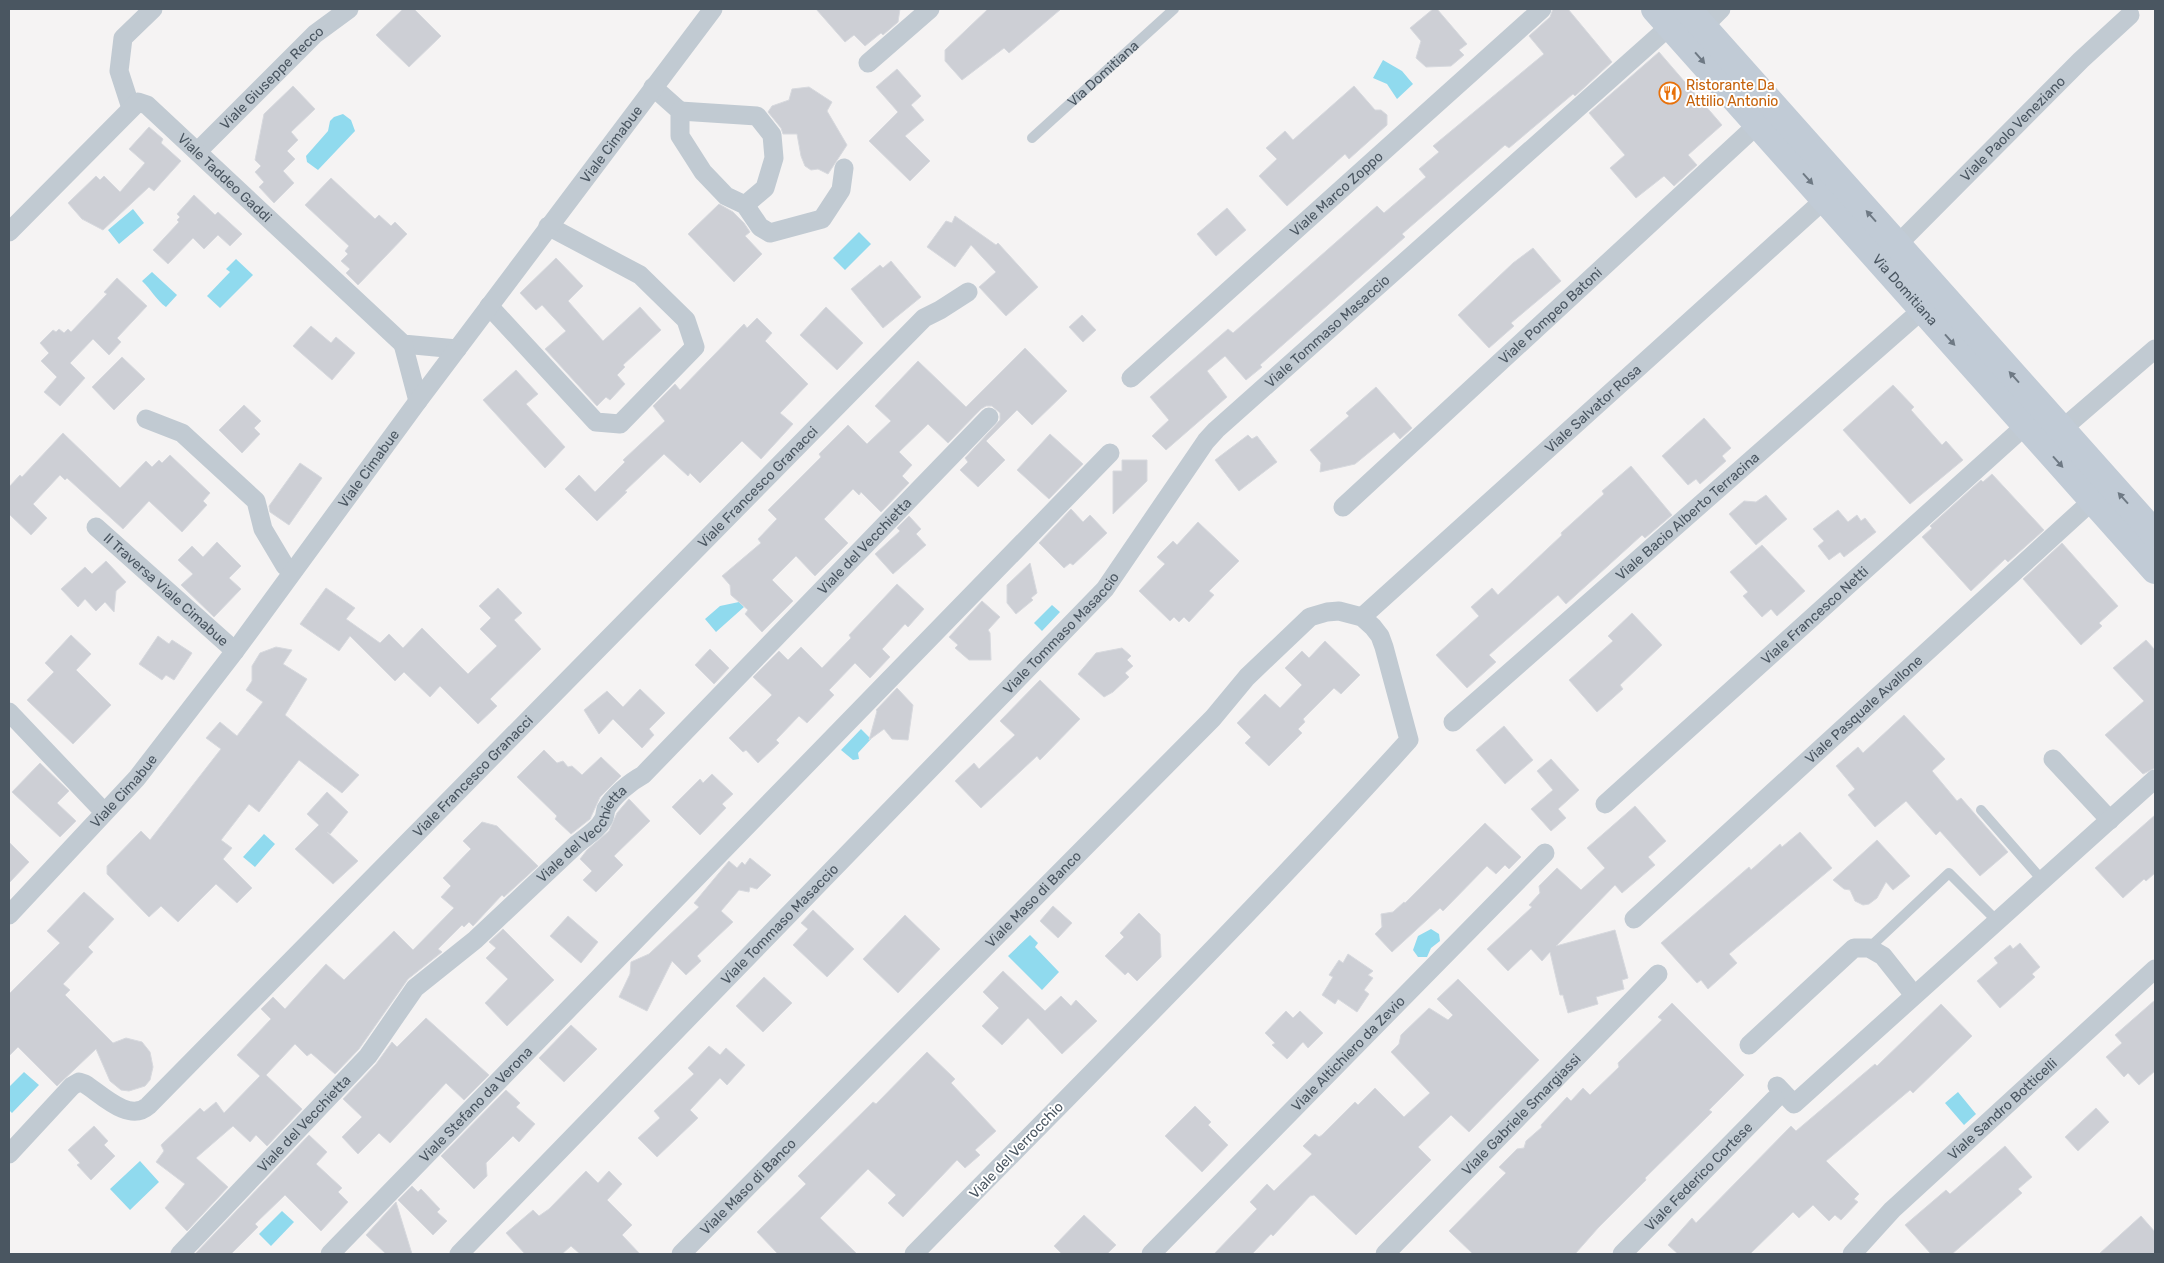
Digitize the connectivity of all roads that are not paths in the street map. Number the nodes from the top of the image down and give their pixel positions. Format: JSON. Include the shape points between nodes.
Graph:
{"nodes":[{"id":1,"x":153,"y":9,"type":"edge"},
{"id":2,"x":349,"y":9,"type":"edge"},
{"id":3,"x":713,"y":9,"type":"edge"},
{"id":4,"x":930,"y":9,"type":"edge"},
{"id":5,"x":1174,"y":9,"type":"edge"},
{"id":6,"x":1542,"y":9,"type":"edge"},
{"id":7,"x":2130,"y":15,"type":"dead end"},
{"id":8,"x":1687,"y":16,"type":"edge"},
{"id":9,"x":868,"y":63,"type":"dead end"},
{"id":10,"x":653,"y":87,"type":"junction"},
{"id":11,"x":131,"y":108,"type":"junction"},
{"id":12,"x":680,"y":111,"type":"junction"},
{"id":13,"x":1758,"y":124,"type":"junction"},
{"id":14,"x":1032,"y":138,"type":"dead end"},
{"id":15,"x":198,"y":151,"type":"junction"},
{"id":16,"x":844,"y":168,"type":"dead end"},
{"id":17,"x":1825,"y":199,"type":"junction"},
{"id":18,"x":745,"y":205,"type":"junction"},
{"id":19,"x":548,"y":226,"type":"junction"},
{"id":20,"x":9,"y":232,"type":"edge"},
{"id":21,"x":1897,"y":245,"type":"junction"},
{"id":22,"x":968,"y":292,"type":"dead end"},
{"id":23,"x":489,"y":306,"type":"junction"},
{"id":24,"x":1923,"y":309,"type":"junction"},
{"id":25,"x":403,"y":344,"type":"junction"},
{"id":26,"x":457,"y":348,"type":"junction"},
{"id":27,"x":2155,"y":349,"type":"edge"},
{"id":28,"x":1131,"y":378,"type":"dead end"},
{"id":29,"x":418,"y":402,"type":"junction"},
{"id":30,"x":989,"y":417,"type":"dead end"},
{"id":31,"x":146,"y":419,"type":"dead end"},
{"id":32,"x":2026,"y":425,"type":"junction"},
{"id":33,"x":2062,"y":430,"type":"junction"},
{"id":34,"x":1110,"y":453,"type":"dead end"},
{"id":35,"x":2093,"y":500,"type":"junction"},
{"id":36,"x":1343,"y":507,"type":"dead end"},
{"id":37,"x":96,"y":527,"type":"dead end"},
{"id":38,"x":2155,"y":534,"type":"edge"},
{"id":39,"x":294,"y":570,"type":"junction"},
{"id":40,"x":2155,"y":570,"type":"edge"},
{"id":41,"x":1362,"y":617,"type":"junction"},
{"id":42,"x":235,"y":651,"type":"junction"},
{"id":43,"x":9,"y":712,"type":"edge"},
{"id":44,"x":1453,"y":722,"type":"dead end"},
{"id":45,"x":2053,"y":759,"type":"dead end"},
{"id":46,"x":2155,"y":779,"type":"edge"},
{"id":47,"x":1605,"y":804,"type":"dead end"},
{"id":48,"x":1981,"y":810,"type":"dead end"},
{"id":49,"x":104,"y":812,"type":"junction"},
{"id":50,"x":2110,"y":820,"type":"junction"},
{"id":51,"x":1545,"y":853,"type":"dead end"},
{"id":52,"x":2043,"y":881,"type":"junction"},
{"id":53,"x":9,"y":916,"type":"edge"},
{"id":54,"x":1634,"y":919,"type":"dead end"},
{"id":55,"x":1998,"y":922,"type":"junction"},
{"id":56,"x":1869,"y":948,"type":"junction"},
{"id":57,"x":2155,"y":969,"type":"edge"},
{"id":58,"x":1658,"y":974,"type":"dead end"},
{"id":59,"x":1914,"y":995,"type":"junction"},
{"id":60,"x":1749,"y":1045,"type":"dead end"},
{"id":61,"x":9,"y":1154,"type":"edge"},
{"id":62,"x":180,"y":1254,"type":"edge"},
{"id":63,"x":330,"y":1254,"type":"edge"},
{"id":64,"x":459,"y":1254,"type":"edge"},
{"id":65,"x":681,"y":1254,"type":"edge"},
{"id":66,"x":914,"y":1254,"type":"edge"},
{"id":67,"x":1151,"y":1254,"type":"edge"},
{"id":68,"x":1385,"y":1254,"type":"edge"},
{"id":69,"x":1622,"y":1254,"type":"edge"},
{"id":70,"x":1852,"y":1254,"type":"edge"}],
"edges":[{"from":1,"to":11,"type":"street","via":[[123,38],[119,71]]},
{"from":2,"to":15,"type":"street","name":"Viale Giuseppe Recco","via":[[315,34]]},
{"from":3,"to":10,"type":"street","name":"Viale Cimabue"},
{"from":4,"to":9,"type":"street"},
{"from":5,"to":14,"type":"lane","name":"Via Domitiana"},
{"from":6,"to":28,"type":"street","name":"Viale Marco Zoppo"},
{"from":7,"to":21,"type":"street","name":"Viale Paolo Veneziano"},
{"from":8,"to":13,"type":"main road","name":"Via Domitiana","one_way":true},
{"from":21,"to":8,"type":"main road","name":"Via Domitiana","one_way":true},
{"from":8,"to":64,"type":"street","name":"Viale Tommaso Masaccio","via":[[1216,430],[1105,589]]},
{"from":10,"to":12,"type":"street"},
{"from":10,"to":19,"type":"street","name":"Viale Cimabue"},
{"from":11,"to":15,"type":"street","name":"Viale Taddeo Gaddi","via":[[138,102],[148,105]]},
{"from":11,"to":20,"type":"street"},
{"from":12,"to":18,"type":"street","via":[[680,136],[703,172],[726,196]]},
{"from":12,"to":18,"type":"street","via":[[757,116],[772,135],[774,158],[765,188]]},
{"from":13,"to":17,"type":"main road","name":"Via Domitiana","one_way":true},
{"from":13,"to":36,"type":"street","name":"Viale Pompeo Batoni"},
{"from":15,"to":25,"type":"street","name":"Viale Taddeo Gaddi"},
{"from":16,"to":18,"type":"street","via":[[841,190],[822,219],[770,233],[760,227]]},
{"from":17,"to":24,"type":"main road","name":"Via Domitiana"},
{"from":17,"to":41,"type":"street","name":"Viale Salvator Rosa"},
{"from":19,"to":23,"type":"street","name":"Viale Cimabue"},
{"from":19,"to":23,"type":"street","via":[[640,275],[686,320],[695,347],[620,424],[596,422]]},
{"from":33,"to":21,"type":"main road","name":"Via Domitiana","one_way":true},
{"from":22,"to":61,"type":"street","name":"Viale Francesco Granacci","via":[[924,318],[148,1106],[139,1111],[126,1111],[79,1082]]},
{"from":23,"to":26,"type":"street","name":"Viale Cimabue"},
{"from":24,"to":32,"type":"main road","name":"Via Domitiana","one_way":true},
{"from":24,"to":44,"type":"street","name":"Viale Bacio Alberto Terracina"},
{"from":25,"to":26,"type":"street"},
{"from":25,"to":29,"type":"street"},
{"from":26,"to":29,"type":"street","name":"Viale Cimabue"},
{"from":27,"to":33,"type":"street"},
{"from":29,"to":39,"type":"street","name":"Viale Cimabue"},
{"from":30,"to":62,"type":"street","name":"Viale del Vecchietta","via":[[643,775],[610,803],[603,820],[594,830],[475,940],[415,988],[368,1056]]},
{"from":31,"to":39,"type":"street","via":[[182,433],[256,501],[263,529],[285,566]]},
{"from":32,"to":35,"type":"main road","name":"Via Domitiana","one_way":true},
{"from":32,"to":47,"type":"street","name":"Viale Francesco Netti"},
{"from":38,"to":33,"type":"main road","name":"Via Domitiana","one_way":true},
{"from":34,"to":63,"type":"street","name":"Viale Stefano da Verona"},
{"from":35,"to":40,"type":"main road","name":"Via Domitiana"},
{"from":35,"to":54,"type":"street","name":"Viale Pasquale Avallone"},
{"from":37,"to":42,"type":"street","name":"II Traversa Viale Cimabue"},
{"from":39,"to":42,"type":"street","name":"Viale Cimabue"},
{"from":41,"to":65,"type":"street","name":"Viale Maso di Banco","via":[[1339,611],[1310,617],[1247,677],[1212,718]]},
{"from":41,"to":66,"type":"street","name":"Viale del Verrocchio","via":[[1380,636],[1409,740],[1142,1023]]},
{"from":42,"to":49,"type":"street","name":"Viale Cimabue","via":[[137,778]]},
{"from":43,"to":49,"type":"street"},
{"from":45,"to":50,"type":"street"},
{"from":46,"to":50,"type":"street"},
{"from":48,"to":52,"type":"lane"},
{"from":49,"to":53,"type":"street","name":"Viale Cimabue"},
{"from":50,"to":52,"type":"street"},
{"from":51,"to":67,"type":"street","name":"Viale Altichiero da Zevio"},
{"from":52,"to":55,"type":"street"},
{"from":55,"to":56,"type":"lane","via":[[1948,873]]},
{"from":55,"to":59,"type":"street"},
{"from":56,"to":59,"type":"street","via":[[1883,956]]},
{"from":56,"to":60,"type":"street","via":[[1854,948]]},
{"from":57,"to":70,"type":"street","name":"Viale Sandro Botticelli","via":[[1892,1210]]},
{"from":58,"to":68,"type":"street","name":"Viale Gabriele Smargiassi"},
{"from":59,"to":69,"type":"street","name":"Viale Federico Cortese","via":[[1794,1104],[1776,1092]]}]}
